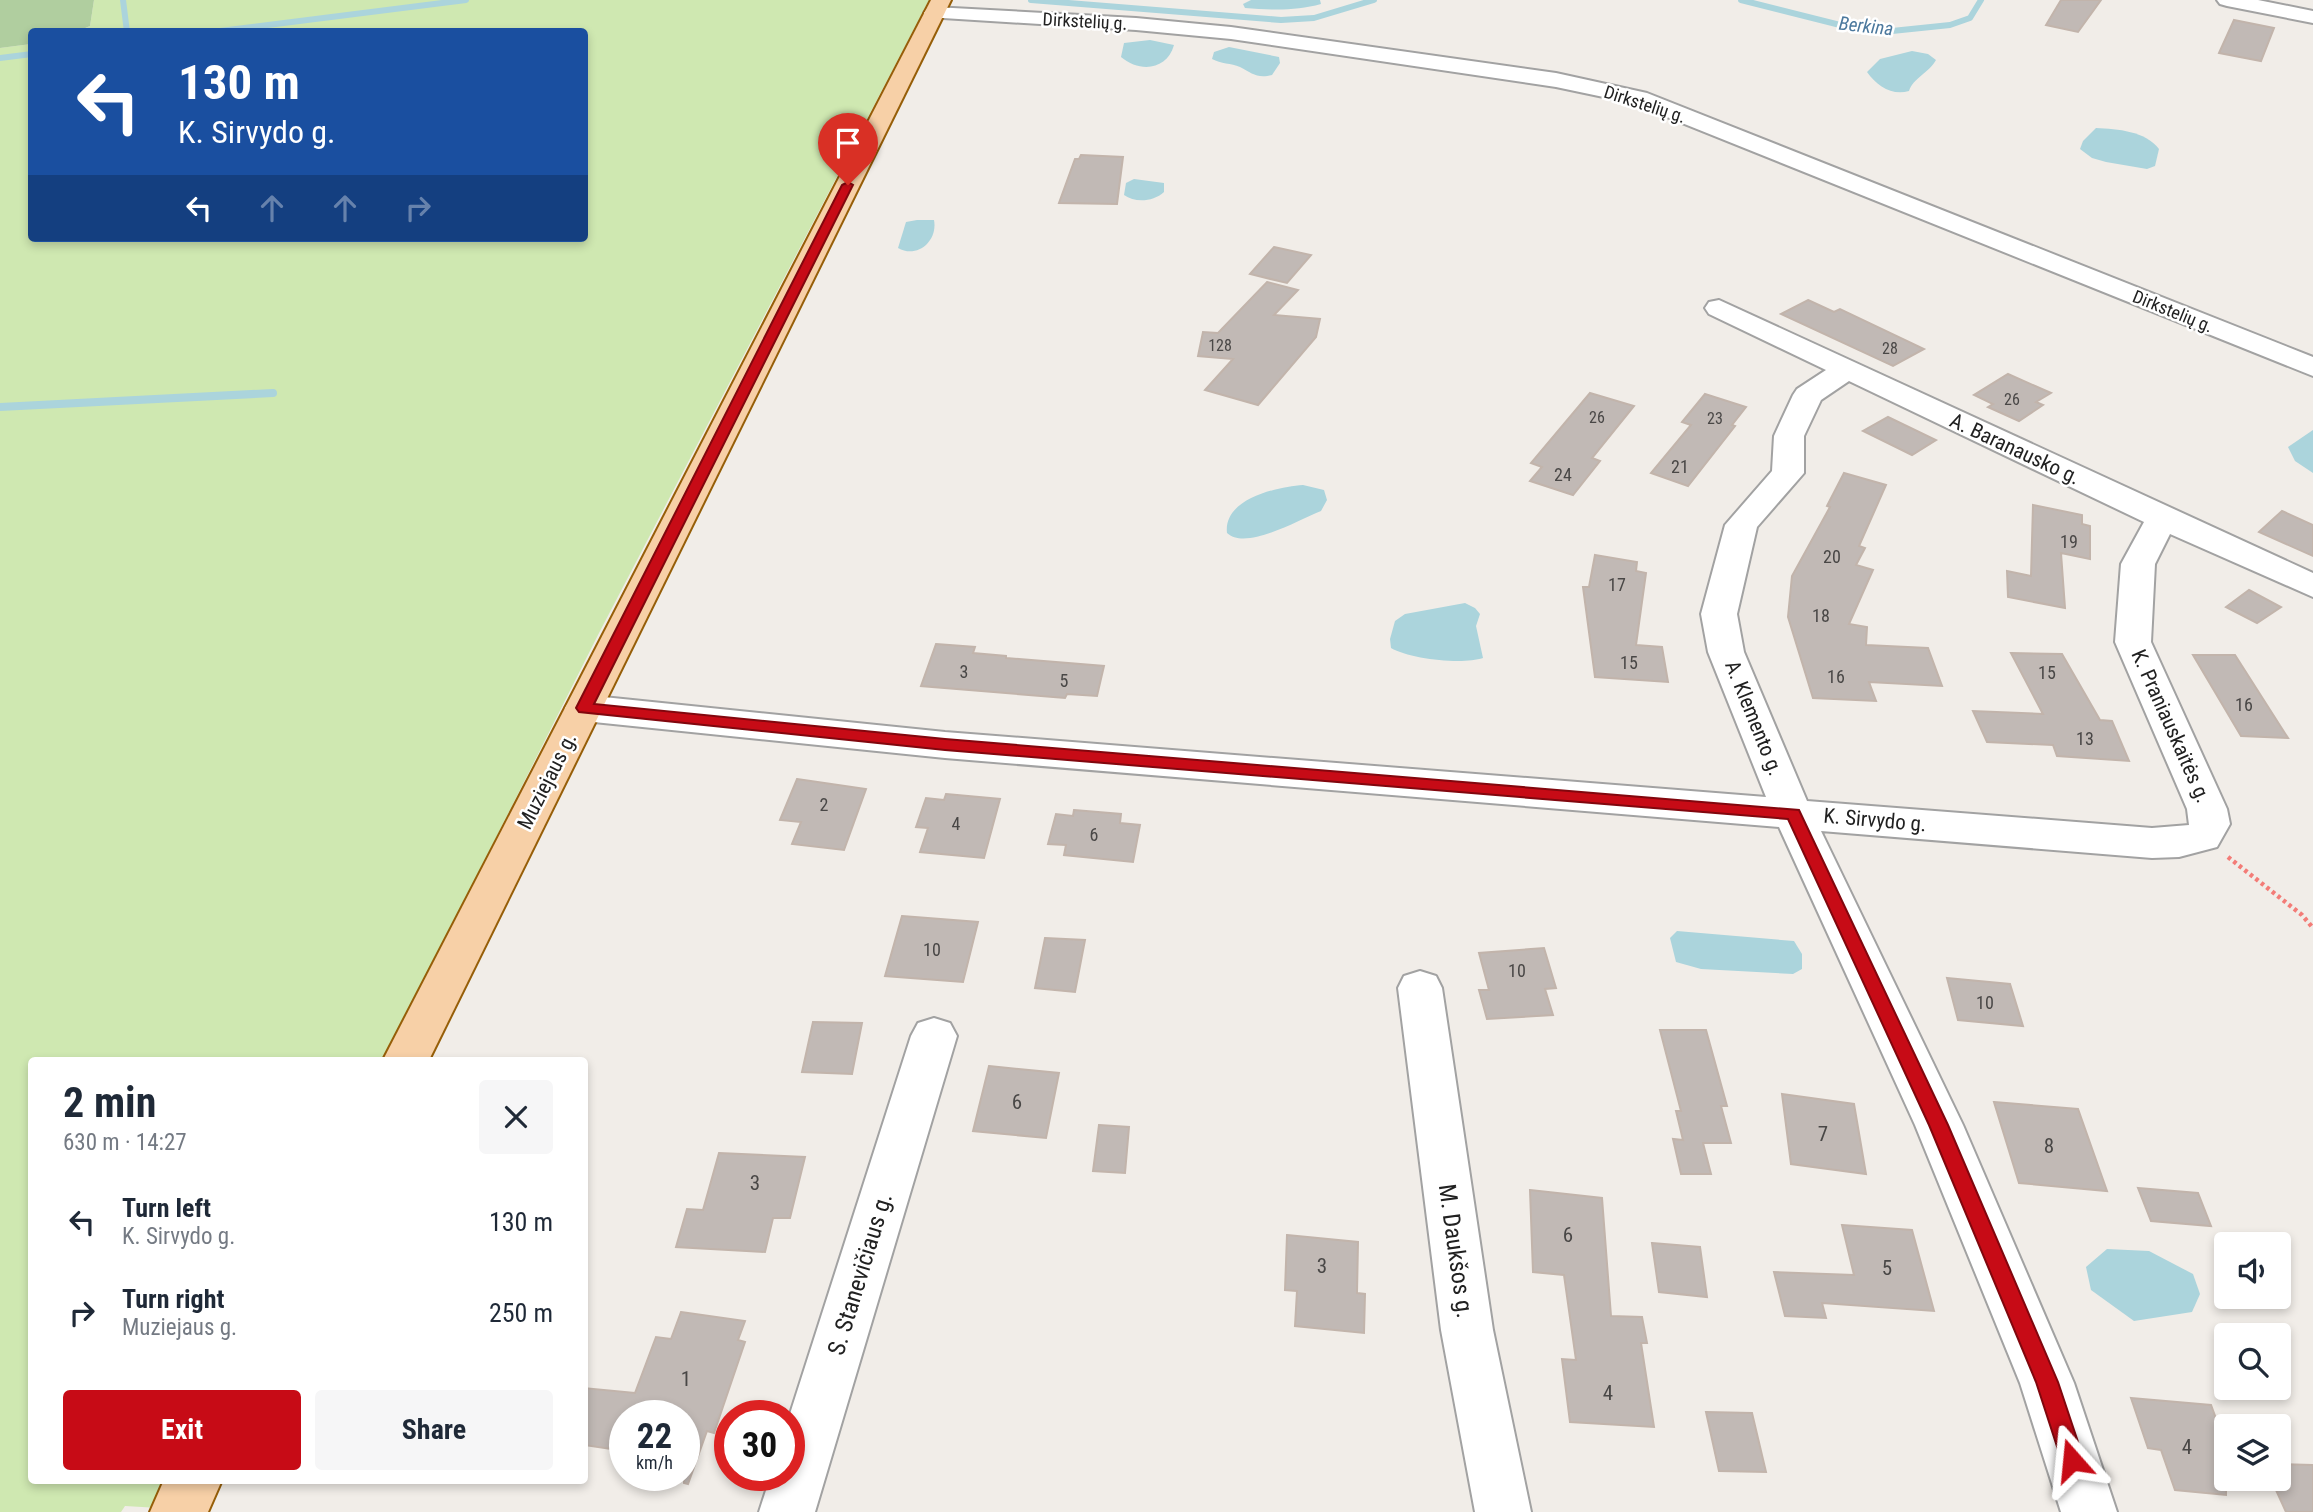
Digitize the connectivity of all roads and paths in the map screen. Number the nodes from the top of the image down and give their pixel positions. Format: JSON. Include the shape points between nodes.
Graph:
{"nodes":[{"id":1,"x":2227,"y":0,"type":"edge"},
{"id":2,"x":937,"y":7,"type":"edge"},
{"id":3,"x":2313,"y":16,"type":"edge"},
{"id":4,"x":1719,"y":308,"type":"dead end"},
{"id":5,"x":2313,"y":367,"type":"edge"},
{"id":6,"x":1848,"y":369,"type":"junction"},
{"id":7,"x":2162,"y":518,"type":"junction"},
{"id":8,"x":2313,"y":586,"type":"edge"},
{"id":9,"x":584,"y":708,"type":"junction"},
{"id":10,"x":1793,"y":814,"type":"junction"},
{"id":11,"x":2203,"y":836,"type":"junction"},
{"id":12,"x":2313,"y":929,"type":"edge"},
{"id":13,"x":1420,"y":988,"type":"dead end"},
{"id":14,"x":934,"y":1036,"type":"dead end"},
{"id":15,"x":408,"y":1057,"type":"edge"},
{"id":16,"x":192,"y":1484,"type":"edge"},
{"id":17,"x":178,"y":1512,"type":"edge"},
{"id":18,"x":787,"y":1512,"type":"edge"},
{"id":19,"x":1503,"y":1512,"type":"edge"},
{"id":20,"x":2089,"y":1512,"type":"edge"}],
"edges":[{"from":1,"to":3,"type":"street"},
{"from":2,"to":5,"type":"street","name":"Dirkstelių g.","via":[[1231,33],[1556,80],[1639,99]]},
{"from":2,"to":9,"type":"main road","name":"Muziejaus g."},
{"from":4,"to":6,"type":"street","name":"A. Baranausko g."},
{"from":6,"to":7,"type":"street","name":"A. Baranausko g."},
{"from":6,"to":10,"type":"street","name":"A. Klemento g.","via":[[1808,395],[1789,436],[1788,473],[1741,525],[1719,614],[1727,652]]},
{"from":7,"to":8,"type":"street","name":"A. Baranausko g."},
{"from":7,"to":11,"type":"street","name":"K. Praniauskaitės g.","via":[[2138,564],[2133,642],[2207,809],[2210,824]]},
{"from":9,"to":10,"type":"street","name":"K. Sirvydo g.","via":[[945,745]]},
{"from":9,"to":15,"type":"main road","name":"Muziejaus g."},
{"from":10,"to":11,"type":"street","name":"K. Sirvydo g.","via":[[2152,843]]},
{"from":10,"to":20,"type":"street","name":"A. Klemento g.","via":[[1939,1125],[2047,1382]]},
{"from":11,"to":12,"type":"path","via":[[2302,915]]},
{"from":13,"to":19,"type":"street","name":"M. Daukšos g.","via":[[1467,1330]]},
{"from":14,"to":18,"type":"street","name":"S. Stanevičiaus g."},
{"from":16,"to":17,"type":"main road"}]}
